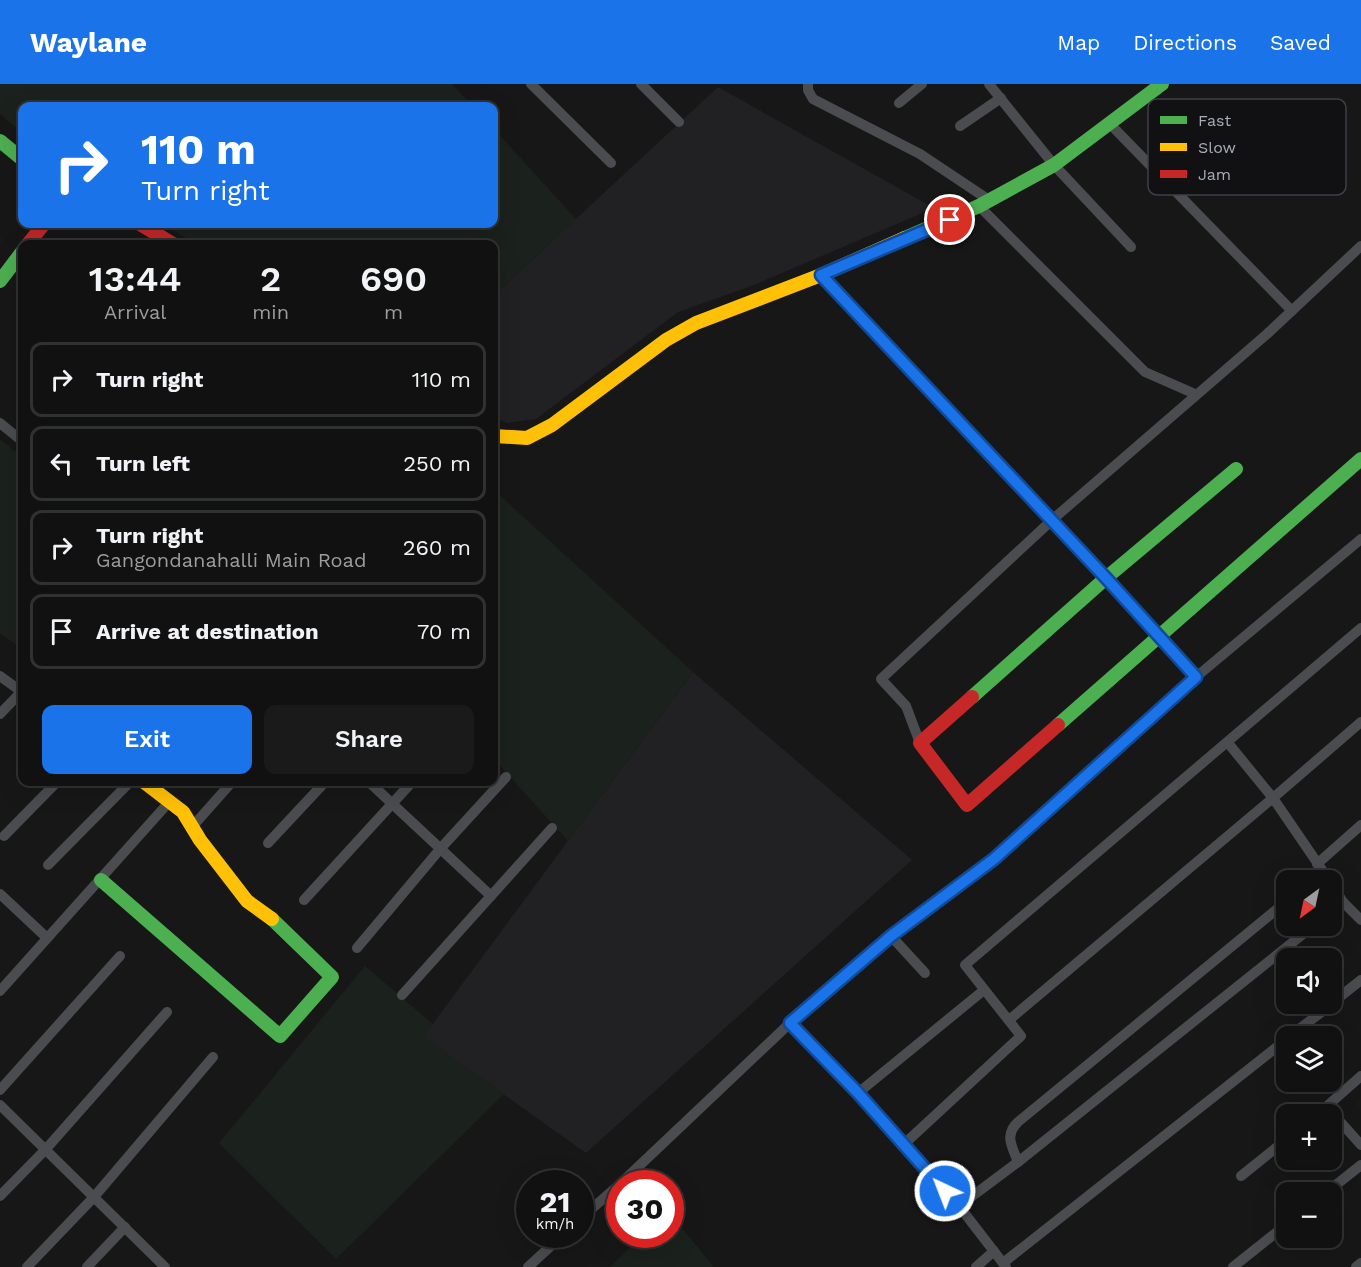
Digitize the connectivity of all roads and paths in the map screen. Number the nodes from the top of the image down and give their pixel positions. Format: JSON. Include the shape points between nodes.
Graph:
{"nodes":[{"id":1,"x":531,"y":84,"type":"edge"},
{"id":2,"x":641,"y":84,"type":"edge"},
{"id":3,"x":808,"y":84,"type":"edge"},
{"id":4,"x":922,"y":84,"type":"edge"},
{"id":5,"x":989,"y":84,"type":"edge"},
{"id":6,"x":1162,"y":84,"type":"edge"},
{"id":7,"x":1001,"y":98,"type":"junction"},
{"id":8,"x":899,"y":103,"type":"dead end"},
{"id":9,"x":679,"y":122,"type":"dead end"},
{"id":10,"x":1110,"y":124,"type":"junction"},
{"id":11,"x":960,"y":126,"type":"dead end"},
{"id":12,"x":0,"y":141,"type":"edge"},
{"id":13,"x":18,"y":156,"type":"edge"},
{"id":14,"x":610,"y":163,"type":"dead end"},
{"id":15,"x":1148,"y":163,"type":"edge"},
{"id":16,"x":1054,"y":165,"type":"junction"},
{"id":17,"x":1179,"y":195,"type":"edge"},
{"id":18,"x":984,"y":203,"type":"junction"},
{"id":19,"x":41,"y":228,"type":"edge"},
{"id":20,"x":147,"y":228,"type":"edge"},
{"id":21,"x":31,"y":240,"type":"edge"},
{"id":22,"x":166,"y":240,"type":"edge"},
{"id":23,"x":1361,"y":246,"type":"edge"},
{"id":24,"x":1131,"y":247,"type":"dead end"},
{"id":25,"x":18,"y":262,"type":"edge"},
{"id":26,"x":821,"y":275,"type":"junction"},
{"id":27,"x":0,"y":281,"type":"edge"},
{"id":28,"x":1292,"y":310,"type":"junction"},
{"id":29,"x":1195,"y":394,"type":"junction"},
{"id":30,"x":0,"y":423,"type":"edge"},
{"id":31,"x":498,"y":436,"type":"edge"},
{"id":32,"x":18,"y":438,"type":"edge"},
{"id":33,"x":1361,"y":459,"type":"edge"},
{"id":34,"x":1236,"y":470,"type":"dead end"},
{"id":35,"x":1052,"y":520,"type":"junction"},
{"id":36,"x":1361,"y":539,"type":"edge"},
{"id":37,"x":1106,"y":578,"type":"junction"},
{"id":38,"x":1361,"y":628,"type":"edge"},
{"id":39,"x":1158,"y":636,"type":"junction"},
{"id":40,"x":0,"y":676,"type":"edge"},
{"id":41,"x":1196,"y":677,"type":"junction"},
{"id":42,"x":18,"y":689,"type":"edge"},
{"id":43,"x":18,"y":696,"type":"edge"},
{"id":44,"x":0,"y":714,"type":"edge"},
{"id":45,"x":1361,"y":722,"type":"edge"},
{"id":46,"x":920,"y":743,"type":"junction"},
{"id":47,"x":1228,"y":743,"type":"junction"},
{"id":48,"x":506,"y":777,"type":"dead end"},
{"id":49,"x":53,"y":786,"type":"edge"},
{"id":50,"x":126,"y":786,"type":"edge"},
{"id":51,"x":149,"y":786,"type":"edge"},
{"id":52,"x":228,"y":786,"type":"edge"},
{"id":53,"x":321,"y":786,"type":"edge"},
{"id":54,"x":373,"y":786,"type":"edge"},
{"id":55,"x":408,"y":786,"type":"edge"},
{"id":56,"x":498,"y":786,"type":"edge"},
{"id":57,"x":498,"y":786,"type":"edge"},
{"id":58,"x":1273,"y":798,"type":"junction"},
{"id":59,"x":170,"y":801,"type":"junction"},
{"id":60,"x":392,"y":803,"type":"junction"},
{"id":61,"x":1361,"y":825,"type":"edge"},
{"id":62,"x":192,"y":827,"type":"junction"},
{"id":63,"x":552,"y":828,"type":"dead end"},
{"id":64,"x":4,"y":836,"type":"dead end"},
{"id":65,"x":268,"y":843,"type":"dead end"},
{"id":66,"x":441,"y":848,"type":"junction"},
{"id":67,"x":48,"y":865,"type":"dead end"},
{"id":68,"x":1322,"y":870,"type":"edge"},
{"id":69,"x":1325,"y":870,"type":"edge"},
{"id":70,"x":101,"y":880,"type":"junction"},
{"id":71,"x":0,"y":894,"type":"edge"},
{"id":72,"x":491,"y":896,"type":"junction"},
{"id":73,"x":304,"y":900,"type":"dead end"},
{"id":74,"x":1343,"y":902,"type":"edge"},
{"id":75,"x":1276,"y":910,"type":"edge"},
{"id":76,"x":1361,"y":920,"type":"edge"},
{"id":77,"x":891,"y":936,"type":"junction"},
{"id":78,"x":1300,"y":936,"type":"edge"},
{"id":79,"x":47,"y":938,"type":"junction"},
{"id":80,"x":357,"y":948,"type":"dead end"},
{"id":81,"x":120,"y":956,"type":"dead end"},
{"id":82,"x":925,"y":973,"type":"dead end"},
{"id":83,"x":1361,"y":980,"type":"edge"},
{"id":84,"x":984,"y":990,"type":"junction"},
{"id":85,"x":0,"y":991,"type":"edge"},
{"id":86,"x":402,"y":995,"type":"dead end"},
{"id":87,"x":1342,"y":995,"type":"edge"},
{"id":88,"x":167,"y":1012,"type":"dead end"},
{"id":89,"x":1318,"y":1014,"type":"edge"},
{"id":90,"x":1008,"y":1020,"type":"junction"},
{"id":91,"x":790,"y":1023,"type":"junction"},
{"id":92,"x":1303,"y":1026,"type":"edge"},
{"id":93,"x":1276,"y":1048,"type":"edge"},
{"id":94,"x":213,"y":1057,"type":"dead end"},
{"id":95,"x":1361,"y":1076,"type":"edge"},
{"id":96,"x":0,"y":1090,"type":"edge"},
{"id":97,"x":858,"y":1093,"type":"junction"},
{"id":98,"x":1330,"y":1104,"type":"edge"},
{"id":99,"x":0,"y":1105,"type":"edge"},
{"id":100,"x":1342,"y":1124,"type":"edge"},
{"id":101,"x":1361,"y":1145,"type":"edge"},
{"id":102,"x":902,"y":1146,"type":"junction"},
{"id":103,"x":1276,"y":1148,"type":"edge"},
{"id":104,"x":46,"y":1149,"type":"junction"},
{"id":105,"x":1018,"y":1162,"type":"junction"},
{"id":106,"x":1361,"y":1165,"type":"edge"},
{"id":107,"x":635,"y":1170,"type":"edge"},
{"id":108,"x":1241,"y":1176,"type":"dead end"},
{"id":109,"x":1340,"y":1182,"type":"edge"},
{"id":110,"x":0,"y":1196,"type":"edge"},
{"id":111,"x":606,"y":1196,"type":"edge"},
{"id":112,"x":94,"y":1197,"type":"junction"},
{"id":113,"x":959,"y":1206,"type":"junction"},
{"id":114,"x":594,"y":1207,"type":"edge"},
{"id":115,"x":125,"y":1227,"type":"junction"},
{"id":116,"x":1276,"y":1233,"type":"edge"},
{"id":117,"x":549,"y":1248,"type":"edge"},
{"id":118,"x":993,"y":1251,"type":"junction"},
{"id":119,"x":1361,"y":1263,"type":"edge"},
{"id":120,"x":1005,"y":1265,"type":"edge"},
{"id":121,"x":27,"y":1267,"type":"edge"},
{"id":122,"x":87,"y":1267,"type":"edge"},
{"id":123,"x":165,"y":1267,"type":"edge"},
{"id":124,"x":528,"y":1267,"type":"edge"},
{"id":125,"x":976,"y":1267,"type":"edge"},
{"id":126,"x":1233,"y":1267,"type":"edge"},
{"id":127,"x":1356,"y":1267,"type":"edge"}],
"edges":[{"from":1,"to":14,"type":"street"},
{"from":2,"to":9,"type":"street"},
{"from":3,"to":18,"type":"street","via":[[813,99],[920,154]]},
{"from":4,"to":8,"type":"street"},
{"from":5,"to":7,"type":"street"},
{"from":6,"to":10,"type":"street"},
{"from":7,"to":11,"type":"street"},
{"from":7,"to":16,"type":"street"},
{"from":10,"to":15,"type":"street"},
{"from":10,"to":16,"type":"street"},
{"from":12,"to":13,"type":"street"},
{"from":16,"to":18,"type":"street"},
{"from":16,"to":24,"type":"street"},
{"from":17,"to":28,"type":"street"},
{"from":18,"to":26,"type":"street"},
{"from":18,"to":29,"type":"street","via":[[1145,372]]},
{"from":19,"to":21,"type":"street"},
{"from":20,"to":22,"type":"street"},
{"from":23,"to":28,"type":"street"},
{"from":25,"to":27,"type":"street"},
{"from":26,"to":31,"type":"street","via":[[696,323],[666,340],[552,425],[527,438]]},
{"from":26,"to":35,"type":"street"},
{"from":28,"to":29,"type":"street"},
{"from":29,"to":35,"type":"street"},
{"from":30,"to":32,"type":"street"},
{"from":33,"to":39,"type":"street"},
{"from":34,"to":37,"type":"street"},
{"from":35,"to":37,"type":"street"},
{"from":35,"to":46,"type":"street","via":[[881,679],[906,706]]},
{"from":36,"to":41,"type":"street"},
{"from":37,"to":39,"type":"street"},
{"from":37,"to":46,"type":"street"},
{"from":38,"to":47,"type":"street"},
{"from":39,"to":41,"type":"street"},
{"from":39,"to":46,"type":"street","via":[[967,805]]},
{"from":40,"to":42,"type":"street"},
{"from":41,"to":77,"type":"street","via":[[994,859]]},
{"from":43,"to":44,"type":"street"},
{"from":45,"to":58,"type":"street"},
{"from":47,"to":58,"type":"street"},
{"from":47,"to":84,"type":"street","via":[[965,965]]},
{"from":48,"to":57,"type":"street"},
{"from":49,"to":64,"type":"street"},
{"from":50,"to":67,"type":"street"},
{"from":51,"to":59,"type":"street"},
{"from":52,"to":62,"type":"street"},
{"from":53,"to":65,"type":"street"},
{"from":54,"to":60,"type":"street"},
{"from":55,"to":60,"type":"street"},
{"from":56,"to":66,"type":"street"},
{"from":58,"to":68,"type":"street"},
{"from":58,"to":90,"type":"street"},
{"from":59,"to":62,"type":"street"},
{"from":59,"to":70,"type":"street"},
{"from":60,"to":66,"type":"street"},
{"from":60,"to":73,"type":"street"},
{"from":61,"to":69,"type":"street"},
{"from":62,"to":70,"type":"street","via":[[247,901],[276,922],[332,977],[280,1036]]},
{"from":63,"to":72,"type":"street"},
{"from":66,"to":72,"type":"street"},
{"from":66,"to":80,"type":"street"},
{"from":70,"to":79,"type":"street"},
{"from":71,"to":79,"type":"street"},
{"from":72,"to":86,"type":"street"},
{"from":74,"to":76,"type":"street"},
{"from":75,"to":105,"type":"street","via":[[1018,1122],[1009,1137]]},
{"from":77,"to":82,"type":"street"},
{"from":77,"to":91,"type":"street"},
{"from":78,"to":105,"type":"street"},
{"from":79,"to":85,"type":"street"},
{"from":81,"to":96,"type":"street"},
{"from":83,"to":87,"type":"street"},
{"from":84,"to":90,"type":"street"},
{"from":84,"to":97,"type":"street"},
{"from":88,"to":104,"type":"street"},
{"from":89,"to":92,"type":"street"},
{"from":90,"to":102,"type":"street","via":[[1021,1036]]},
{"from":91,"to":97,"type":"street"},
{"from":91,"to":107,"type":"street"},
{"from":93,"to":120,"type":"street"},
{"from":94,"to":112,"type":"street"},
{"from":95,"to":98,"type":"street"},
{"from":97,"to":102,"type":"street"},
{"from":99,"to":104,"type":"street"},
{"from":100,"to":101,"type":"street"},
{"from":102,"to":113,"type":"street"},
{"from":103,"to":108,"type":"street"},
{"from":104,"to":110,"type":"street"},
{"from":104,"to":112,"type":"street"},
{"from":105,"to":113,"type":"street"},
{"from":106,"to":109,"type":"street"},
{"from":111,"to":114,"type":"street"},
{"from":112,"to":115,"type":"street"},
{"from":112,"to":121,"type":"street"},
{"from":113,"to":118,"type":"street"},
{"from":115,"to":122,"type":"street"},
{"from":115,"to":123,"type":"street"},
{"from":116,"to":126,"type":"street"},
{"from":117,"to":124,"type":"street"},
{"from":118,"to":120,"type":"street"},
{"from":118,"to":125,"type":"street"},
{"from":119,"to":127,"type":"street"}]}
